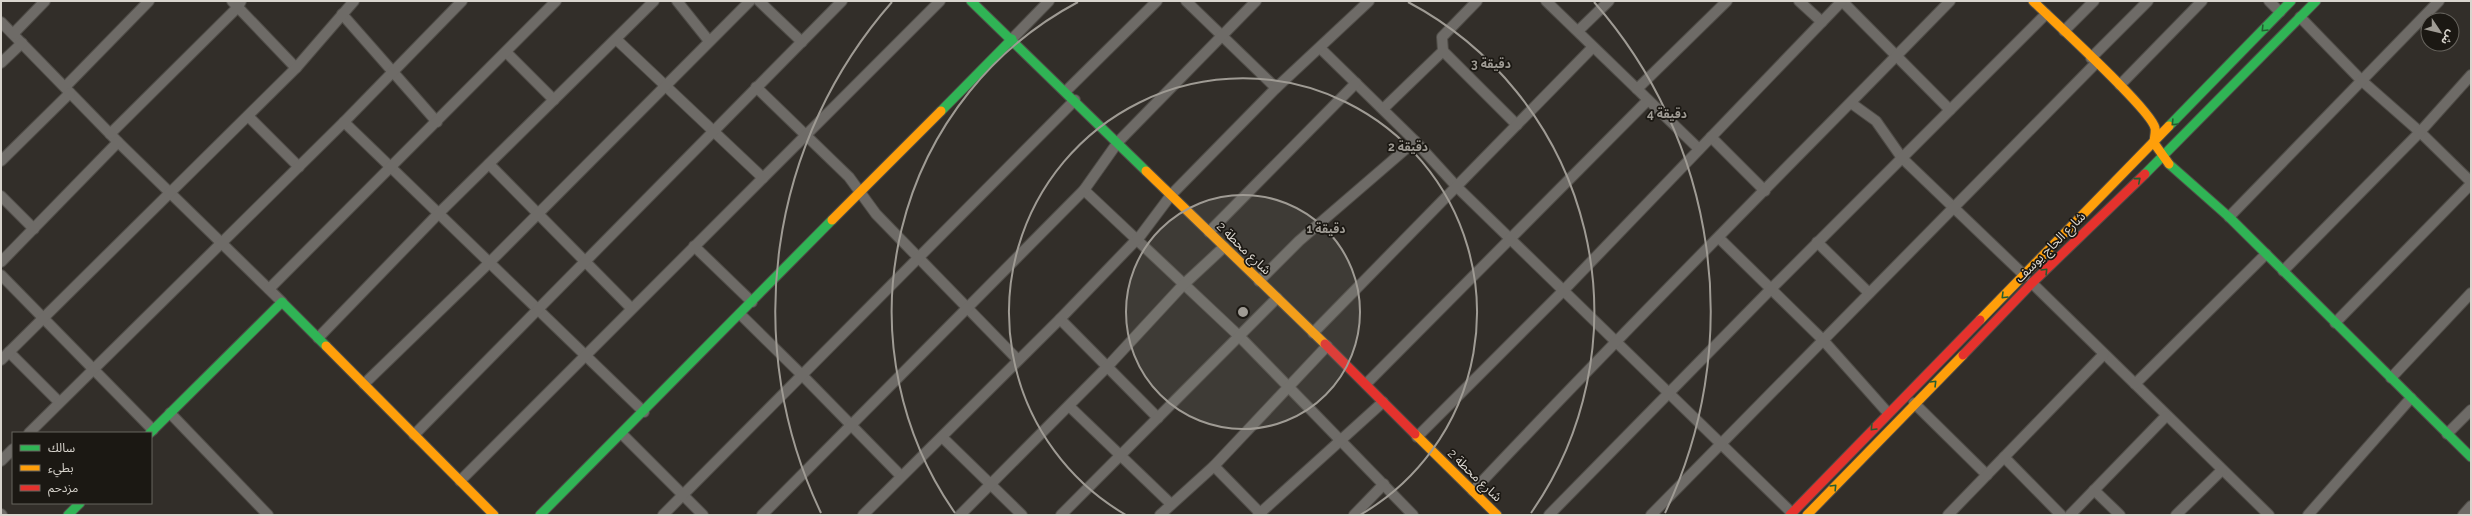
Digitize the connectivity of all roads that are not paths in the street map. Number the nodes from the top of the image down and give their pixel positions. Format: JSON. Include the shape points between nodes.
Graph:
{"nodes":[{"id":1,"x":45,"y":1,"type":"edge"},
{"id":2,"x":149,"y":1,"type":"edge"},
{"id":3,"x":354,"y":1,"type":"edge"},
{"id":4,"x":462,"y":1,"type":"edge"},
{"id":5,"x":556,"y":1,"type":"edge"},
{"id":6,"x":654,"y":1,"type":"edge"},
{"id":7,"x":677,"y":1,"type":"edge"},
{"id":8,"x":750,"y":1,"type":"edge"},
{"id":9,"x":759,"y":1,"type":"edge"},
{"id":10,"x":842,"y":1,"type":"edge"},
{"id":11,"x":940,"y":1,"type":"edge"},
{"id":12,"x":971,"y":1,"type":"edge"},
{"id":13,"x":1049,"y":1,"type":"edge"},
{"id":14,"x":1157,"y":1,"type":"edge"},
{"id":15,"x":1186,"y":1,"type":"edge"},
{"id":16,"x":1256,"y":1,"type":"edge"},
{"id":17,"x":1477,"y":1,"type":"edge"},
{"id":18,"x":1546,"y":1,"type":"edge"},
{"id":19,"x":1609,"y":1,"type":"edge"},
{"id":20,"x":1727,"y":1,"type":"edge"},
{"id":21,"x":1799,"y":1,"type":"edge"},
{"id":22,"x":1842,"y":1,"type":"edge"},
{"id":23,"x":1950,"y":1,"type":"edge"},
{"id":24,"x":2033,"y":1,"type":"edge"},
{"id":25,"x":2094,"y":1,"type":"edge"},
{"id":26,"x":2148,"y":1,"type":"edge"},
{"id":27,"x":2202,"y":1,"type":"edge"},
{"id":28,"x":2269,"y":1,"type":"edge"},
{"id":29,"x":2291,"y":1,"type":"edge"},
{"id":30,"x":2316,"y":1,"type":"edge"},
{"id":31,"x":2439,"y":1,"type":"edge"},
{"id":32,"x":237,"y":3,"type":"edge"},
{"id":33,"x":1363,"y":3,"type":"edge"},
{"id":34,"x":2280,"y":12,"type":"junction"},
{"id":35,"x":342,"y":14,"type":"junction"},
{"id":36,"x":2046,"y":14,"type":"junction"},
{"id":37,"x":2300,"y":17,"type":"junction"},
{"id":38,"x":1,"y":22,"type":"edge"},
{"id":39,"x":1822,"y":22,"type":"junction"},
{"id":40,"x":1578,"y":31,"type":"junction"},
{"id":41,"x":2064,"y":31,"type":"junction"},
{"id":42,"x":13,"y":34,"type":"junction"},
{"id":43,"x":1221,"y":36,"type":"junction"},
{"id":44,"x":1012,"y":39,"type":"junction"},
{"id":45,"x":617,"y":40,"type":"junction"},
{"id":46,"x":709,"y":41,"type":"junction"},
{"id":47,"x":802,"y":42,"type":"junction"},
{"id":48,"x":22,"y":43,"type":"junction"},
{"id":49,"x":1593,"y":47,"type":"junction"},
{"id":50,"x":1320,"y":48,"type":"junction"},
{"id":51,"x":1443,"y":51,"type":"junction"},
{"id":52,"x":506,"y":52,"type":"junction"},
{"id":53,"x":1896,"y":56,"type":"junction"},
{"id":54,"x":2094,"y":60,"type":"junction"},
{"id":55,"x":1,"y":63,"type":"edge"},
{"id":56,"x":296,"y":68,"type":"junction"},
{"id":57,"x":392,"y":71,"type":"junction"},
{"id":58,"x":2471,"y":75,"type":"edge"},
{"id":59,"x":2361,"y":80,"type":"junction"},
{"id":60,"x":1356,"y":83,"type":"junction"},
{"id":61,"x":2120,"y":85,"type":"junction"},
{"id":62,"x":665,"y":86,"type":"junction"},
{"id":63,"x":756,"y":87,"type":"junction"},
{"id":64,"x":1276,"y":88,"type":"junction"},
{"id":65,"x":1637,"y":89,"type":"junction"},
{"id":66,"x":67,"y":90,"type":"junction"},
{"id":67,"x":1066,"y":92,"type":"junction"},
{"id":68,"x":554,"y":100,"type":"junction"},
{"id":69,"x":1075,"y":100,"type":"junction"},
{"id":70,"x":1648,"y":100,"type":"junction"},
{"id":71,"x":1851,"y":103,"type":"junction"},
{"id":72,"x":1383,"y":109,"type":"junction"},
{"id":73,"x":1950,"y":110,"type":"junction"},
{"id":74,"x":248,"y":116,"type":"junction"},
{"id":75,"x":344,"y":122,"type":"junction"},
{"id":76,"x":437,"y":122,"type":"junction"},
{"id":77,"x":1517,"y":125,"type":"junction"},
{"id":78,"x":712,"y":131,"type":"junction"},
{"id":79,"x":2420,"y":132,"type":"junction"},
{"id":80,"x":110,"y":134,"type":"junction"},
{"id":81,"x":806,"y":134,"type":"junction"},
{"id":82,"x":1711,"y":137,"type":"junction"},
{"id":83,"x":1415,"y":141,"type":"junction"},
{"id":84,"x":118,"y":142,"type":"junction"},
{"id":85,"x":1118,"y":142,"type":"junction"},
{"id":86,"x":2154,"y":144,"type":"junction"},
{"id":87,"x":1699,"y":149,"type":"junction"},
{"id":88,"x":1902,"y":158,"type":"junction"},
{"id":89,"x":2163,"y":158,"type":"junction"},
{"id":90,"x":1,"y":161,"type":"edge"},
{"id":91,"x":489,"y":164,"type":"junction"},
{"id":92,"x":298,"y":167,"type":"junction"},
{"id":93,"x":392,"y":167,"type":"junction"},
{"id":94,"x":763,"y":178,"type":"junction"},
{"id":95,"x":2471,"y":183,"type":"edge"},
{"id":96,"x":1456,"y":187,"type":"junction"},
{"id":97,"x":1084,"y":190,"type":"junction"},
{"id":98,"x":861,"y":192,"type":"junction"},
{"id":99,"x":1765,"y":192,"type":"junction"},
{"id":100,"x":170,"y":193,"type":"junction"},
{"id":101,"x":1171,"y":195,"type":"junction"},
{"id":102,"x":1,"y":196,"type":"edge"},
{"id":103,"x":1955,"y":207,"type":"junction"},
{"id":104,"x":439,"y":213,"type":"junction"},
{"id":105,"x":537,"y":213,"type":"junction"},
{"id":106,"x":2229,"y":217,"type":"junction"},
{"id":107,"x":34,"y":229,"type":"junction"},
{"id":108,"x":1210,"y":232,"type":"junction"},
{"id":109,"x":1719,"y":238,"type":"junction"},
{"id":110,"x":1136,"y":239,"type":"junction"},
{"id":111,"x":1510,"y":239,"type":"junction"},
{"id":112,"x":1817,"y":242,"type":"junction"},
{"id":113,"x":221,"y":244,"type":"junction"},
{"id":114,"x":694,"y":246,"type":"junction"},
{"id":115,"x":1224,"y":247,"type":"junction"},
{"id":116,"x":2266,"y":254,"type":"junction"},
{"id":117,"x":918,"y":259,"type":"junction"},
{"id":118,"x":586,"y":260,"type":"junction"},
{"id":119,"x":1,"y":262,"type":"edge"},
{"id":120,"x":489,"y":263,"type":"junction"},
{"id":121,"x":2284,"y":271,"type":"junction"},
{"id":122,"x":1,"y":275,"type":"edge"},
{"id":123,"x":2024,"y":276,"type":"junction"},
{"id":124,"x":1259,"y":281,"type":"junction"},
{"id":125,"x":2032,"y":283,"type":"junction"},
{"id":126,"x":1182,"y":285,"type":"junction"},
{"id":127,"x":269,"y":289,"type":"junction"},
{"id":128,"x":1771,"y":289,"type":"junction"},
{"id":129,"x":1563,"y":291,"type":"junction"},
{"id":130,"x":1869,"y":293,"type":"junction"},
{"id":131,"x":2471,"y":293,"type":"edge"},
{"id":132,"x":1277,"y":298,"type":"junction"},
{"id":133,"x":282,"y":302,"type":"junction"},
{"id":134,"x":752,"y":302,"type":"junction"},
{"id":135,"x":631,"y":308,"type":"junction"},
{"id":136,"x":967,"y":308,"type":"junction"},
{"id":137,"x":537,"y":310,"type":"junction"},
{"id":138,"x":740,"y":314,"type":"junction"},
{"id":139,"x":42,"y":318,"type":"junction"},
{"id":140,"x":1060,"y":319,"type":"junction"},
{"id":141,"x":2335,"y":323,"type":"junction"},
{"id":142,"x":1313,"y":333,"type":"junction"},
{"id":143,"x":1239,"y":336,"type":"junction"},
{"id":144,"x":318,"y":338,"type":"junction"},
{"id":145,"x":1822,"y":340,"type":"junction"},
{"id":146,"x":1614,"y":341,"type":"junction"},
{"id":147,"x":1327,"y":346,"type":"junction"},
{"id":148,"x":9,"y":352,"type":"junction"},
{"id":149,"x":2104,"y":354,"type":"junction"},
{"id":150,"x":585,"y":356,"type":"junction"},
{"id":151,"x":1,"y":360,"type":"edge"},
{"id":152,"x":1018,"y":360,"type":"junction"},
{"id":153,"x":1108,"y":366,"type":"junction"},
{"id":154,"x":92,"y":369,"type":"junction"},
{"id":155,"x":803,"y":376,"type":"junction"},
{"id":156,"x":2391,"y":378,"type":"junction"},
{"id":157,"x":364,"y":384,"type":"junction"},
{"id":158,"x":1366,"y":384,"type":"junction"},
{"id":159,"x":2135,"y":384,"type":"junction"},
{"id":160,"x":1287,"y":386,"type":"junction"},
{"id":161,"x":1667,"y":393,"type":"junction"},
{"id":162,"x":2411,"y":398,"type":"junction"},
{"id":163,"x":59,"y":402,"type":"junction"},
{"id":164,"x":1383,"y":402,"type":"junction"},
{"id":165,"x":1914,"y":403,"type":"junction"},
{"id":166,"x":1069,"y":406,"type":"junction"},
{"id":167,"x":2471,"y":410,"type":"edge"},
{"id":168,"x":644,"y":412,"type":"junction"},
{"id":169,"x":1888,"y":412,"type":"junction"},
{"id":170,"x":170,"y":413,"type":"junction"},
{"id":171,"x":2166,"y":416,"type":"junction"},
{"id":172,"x":1158,"y":418,"type":"junction"},
{"id":173,"x":851,"y":426,"type":"junction"},
{"id":174,"x":30,"y":432,"type":"edge"},
{"id":175,"x":151,"y":432,"type":"edge"},
{"id":176,"x":622,"y":434,"type":"junction"},
{"id":177,"x":2448,"y":434,"type":"junction"},
{"id":178,"x":414,"y":435,"type":"junction"},
{"id":179,"x":942,"y":437,"type":"junction"},
{"id":180,"x":1417,"y":437,"type":"junction"},
{"id":181,"x":1341,"y":440,"type":"junction"},
{"id":182,"x":1720,"y":445,"type":"junction"},
{"id":183,"x":12,"y":450,"type":"edge"},
{"id":184,"x":1121,"y":455,"type":"junction"},
{"id":185,"x":2471,"y":457,"type":"edge"},
{"id":186,"x":2004,"y":458,"type":"junction"},
{"id":187,"x":1,"y":461,"type":"edge"},
{"id":188,"x":1214,"y":466,"type":"junction"},
{"id":189,"x":2222,"y":470,"type":"junction"},
{"id":190,"x":1987,"y":475,"type":"junction"},
{"id":191,"x":901,"y":476,"type":"junction"},
{"id":192,"x":460,"y":481,"type":"junction"},
{"id":193,"x":1384,"y":484,"type":"junction"},
{"id":194,"x":990,"y":485,"type":"junction"},
{"id":195,"x":2094,"y":490,"type":"junction"},
{"id":196,"x":1473,"y":491,"type":"junction"},
{"id":197,"x":683,"y":495,"type":"junction"},
{"id":198,"x":79,"y":504,"type":"edge"},
{"id":199,"x":1171,"y":504,"type":"junction"},
{"id":200,"x":2471,"y":506,"type":"edge"},
{"id":201,"x":867,"y":514,"type":"edge"},
{"id":202,"x":1260,"y":514,"type":"edge"},
{"id":203,"x":1791,"y":514,"type":"edge"},
{"id":204,"x":68,"y":515,"type":"edge"},
{"id":205,"x":268,"y":515,"type":"edge"},
{"id":206,"x":494,"y":515,"type":"edge"},
{"id":207,"x":540,"y":515,"type":"edge"},
{"id":208,"x":663,"y":515,"type":"edge"},
{"id":209,"x":703,"y":515,"type":"edge"},
{"id":210,"x":762,"y":515,"type":"edge"},
{"id":211,"x":960,"y":515,"type":"edge"},
{"id":212,"x":1022,"y":515,"type":"edge"},
{"id":213,"x":1061,"y":515,"type":"edge"},
{"id":214,"x":1160,"y":515,"type":"edge"},
{"id":215,"x":1354,"y":515,"type":"edge"},
{"id":216,"x":1413,"y":515,"type":"edge"},
{"id":217,"x":1497,"y":515,"type":"edge"},
{"id":218,"x":1549,"y":515,"type":"edge"},
{"id":219,"x":1651,"y":515,"type":"edge"},
{"id":220,"x":1807,"y":515,"type":"edge"},
{"id":221,"x":1948,"y":515,"type":"edge"},
{"id":222,"x":2061,"y":515,"type":"edge"},
{"id":223,"x":2070,"y":515,"type":"edge"},
{"id":224,"x":2120,"y":515,"type":"edge"},
{"id":225,"x":2176,"y":515,"type":"edge"},
{"id":226,"x":2269,"y":515,"type":"edge"},
{"id":227,"x":2308,"y":515,"type":"edge"},
{"id":228,"x":2463,"y":515,"type":"edge"}],
"edges":[{"from":1,"to":42,"type":"street"},
{"from":2,"to":66,"type":"street"},
{"from":3,"to":35,"type":"street"},
{"from":4,"to":57,"type":"street"},
{"from":5,"to":52,"type":"street"},
{"from":6,"to":45,"type":"street"},
{"from":7,"to":46,"type":"street"},
{"from":8,"to":46,"type":"street"},
{"from":9,"to":47,"type":"street"},
{"from":10,"to":47,"type":"street"},
{"from":11,"to":81,"type":"street"},
{"from":12,"to":44,"type":"street","name":"شارع محطة 2"},
{"from":13,"to":44,"type":"street"},
{"from":14,"to":67,"type":"street"},
{"from":15,"to":43,"type":"street"},
{"from":16,"to":43,"type":"street"},
{"from":17,"to":51,"type":"street","via":[[1442,37]]},
{"from":18,"to":40,"type":"street"},
{"from":19,"to":40,"type":"street"},
{"from":20,"to":65,"type":"street"},
{"from":21,"to":39,"type":"street"},
{"from":22,"to":39,"type":"street"},
{"from":22,"to":53,"type":"street"},
{"from":23,"to":53,"type":"street"},
{"from":24,"to":36,"type":"street"},
{"from":25,"to":41,"type":"street"},
{"from":26,"to":54,"type":"street"},
{"from":27,"to":61,"type":"street"},
{"from":28,"to":34,"type":"street"},
{"from":29,"to":34,"type":"street","name":"شارع الحاج يوسف"},
{"from":30,"to":37,"type":"street","name":"شارع الحاج يوسف"},
{"from":31,"to":59,"type":"street"},
{"from":32,"to":56,"type":"street"},
{"from":32,"to":80,"type":"street"},
{"from":33,"to":50,"type":"street"},
{"from":34,"to":86,"type":"street","name":"شارع الحاج يوسف","one_way":true},
{"from":35,"to":56,"type":"street"},
{"from":35,"to":57,"type":"street"},
{"from":36,"to":41,"type":"street"},
{"from":36,"to":73,"type":"street"},
{"from":37,"to":59,"type":"street"},
{"from":37,"to":89,"type":"street","name":"شارع الحاج يوسف"},
{"from":38,"to":42,"type":"street"},
{"from":39,"to":82,"type":"street"},
{"from":40,"to":49,"type":"street"},
{"from":41,"to":54,"type":"street"},
{"from":42,"to":48,"type":"street"},
{"from":43,"to":64,"type":"street"},
{"from":43,"to":85,"type":"street"},
{"from":44,"to":67,"type":"street","name":"شارع محطة 2"},
{"from":44,"to":98,"type":"street"},
{"from":45,"to":62,"type":"street"},
{"from":45,"to":68,"type":"street"},
{"from":46,"to":62,"type":"street"},
{"from":47,"to":63,"type":"street"},
{"from":48,"to":55,"type":"street"},
{"from":48,"to":66,"type":"street"},
{"from":49,"to":65,"type":"street"},
{"from":49,"to":77,"type":"street"},
{"from":50,"to":60,"type":"street"},
{"from":50,"to":64,"type":"street"},
{"from":51,"to":72,"type":"street"},
{"from":51,"to":77,"type":"street"},
{"from":52,"to":68,"type":"street"},
{"from":52,"to":76,"type":"street"},
{"from":53,"to":71,"type":"street"},
{"from":53,"to":73,"type":"street"},
{"from":54,"to":61,"type":"street"},
{"from":54,"to":103,"type":"street"},
{"from":56,"to":74,"type":"street"},
{"from":57,"to":75,"type":"street"},
{"from":57,"to":76,"type":"street"},
{"from":58,"to":79,"type":"street"},
{"from":59,"to":79,"type":"street"},
{"from":59,"to":106,"type":"street"},
{"from":60,"to":72,"type":"street"},
{"from":60,"to":108,"type":"street"},
{"from":61,"to":86,"type":"street","via":[[2155,126]]},
{"from":62,"to":78,"type":"street"},
{"from":62,"to":105,"type":"street"},
{"from":63,"to":78,"type":"street"},
{"from":63,"to":81,"type":"street"},
{"from":64,"to":101,"type":"street"},
{"from":65,"to":70,"type":"street"},
{"from":66,"to":80,"type":"street"},
{"from":66,"to":90,"type":"street"},
{"from":67,"to":69,"type":"street","name":"شارع محطة 2"},
{"from":68,"to":91,"type":"street"},
{"from":69,"to":85,"type":"street","name":"شارع محطة 2"},
{"from":69,"to":117,"type":"street"},
{"from":70,"to":87,"type":"street"},
{"from":70,"to":111,"type":"street"},
{"from":71,"to":88,"type":"street","via":[[1876,121]]},
{"from":71,"to":99,"type":"street"},
{"from":72,"to":83,"type":"street"},
{"from":73,"to":88,"type":"street"},
{"from":74,"to":92,"type":"street"},
{"from":74,"to":100,"type":"street"},
{"from":75,"to":92,"type":"street"},
{"from":75,"to":93,"type":"street"},
{"from":76,"to":93,"type":"street"},
{"from":77,"to":96,"type":"street"},
{"from":78,"to":94,"type":"street"},
{"from":78,"to":118,"type":"street"},
{"from":79,"to":95,"type":"street"},
{"from":79,"to":121,"type":"street"},
{"from":80,"to":84,"type":"street"},
{"from":81,"to":94,"type":"street"},
{"from":81,"to":98,"type":"street"},
{"from":82,"to":87,"type":"street"},
{"from":82,"to":99,"type":"street"},
{"from":83,"to":96,"type":"street"},
{"from":83,"to":124,"type":"street","via":[[1299,241]]},
{"from":84,"to":100,"type":"street"},
{"from":84,"to":107,"type":"street"},
{"from":85,"to":97,"type":"street"},
{"from":85,"to":101,"type":"street","name":"شارع محطة 2"},
{"from":86,"to":89,"type":"street"},
{"from":86,"to":123,"type":"street","name":"شارع الحاج يوسف"},
{"from":87,"to":129,"type":"street"},
{"from":88,"to":103,"type":"street"},
{"from":88,"to":112,"type":"street"},
{"from":89,"to":106,"type":"street"},
{"from":125,"to":89,"type":"street","name":"شارع الحاج يوسف","one_way":true,"via":[[2116,200]]},
{"from":91,"to":104,"type":"street"},
{"from":91,"to":105,"type":"street"},
{"from":92,"to":113,"type":"street"},
{"from":93,"to":104,"type":"street"},
{"from":93,"to":127,"type":"street"},
{"from":94,"to":114,"type":"street"},
{"from":95,"to":141,"type":"street"},
{"from":96,"to":111,"type":"street"},
{"from":96,"to":142,"type":"street"},
{"from":97,"to":110,"type":"street"},
{"from":97,"to":136,"type":"street"},
{"from":98,"to":117,"type":"street","via":[[876,214]]},
{"from":98,"to":134,"type":"street"},
{"from":99,"to":109,"type":"street"},
{"from":100,"to":113,"type":"street"},
{"from":100,"to":139,"type":"street"},
{"from":101,"to":108,"type":"street","name":"شارع محطة 2"},
{"from":101,"to":110,"type":"street"},
{"from":102,"to":107,"type":"street"},
{"from":103,"to":123,"type":"street"},
{"from":103,"to":130,"type":"street"},
{"from":104,"to":120,"type":"street"},
{"from":104,"to":144,"type":"street"},
{"from":105,"to":118,"type":"street"},
{"from":105,"to":120,"type":"street"},
{"from":106,"to":116,"type":"street"},
{"from":107,"to":119,"type":"street"},
{"from":108,"to":115,"type":"street","name":"شارع محطة 2"},
{"from":109,"to":128,"type":"street"},
{"from":109,"to":146,"type":"street"},
{"from":110,"to":126,"type":"street"},
{"from":110,"to":140,"type":"street"},
{"from":111,"to":129,"type":"street"},
{"from":111,"to":158,"type":"street"},
{"from":112,"to":128,"type":"street"},
{"from":112,"to":130,"type":"street"},
{"from":113,"to":127,"type":"street"},
{"from":113,"to":154,"type":"street"},
{"from":114,"to":134,"type":"street"},
{"from":114,"to":135,"type":"street"},
{"from":115,"to":124,"type":"street","name":"شارع محطة 2"},
{"from":115,"to":126,"type":"street"},
{"from":116,"to":121,"type":"street"},
{"from":116,"to":159,"type":"street"},
{"from":117,"to":136,"type":"street"},
{"from":117,"to":155,"type":"street"},
{"from":118,"to":135,"type":"street"},
{"from":118,"to":137,"type":"street"},
{"from":120,"to":137,"type":"street"},
{"from":120,"to":157,"type":"street"},
{"from":121,"to":141,"type":"street"},
{"from":122,"to":139,"type":"street"},
{"from":123,"to":169,"type":"street","name":"شارع الحاج يوسف","one_way":true},
{"from":124,"to":132,"type":"street","name":"شارع محطة 2"},
{"from":125,"to":149,"type":"street"},
{"from":165,"to":125,"type":"street","name":"شارع الحاج يوسف","one_way":true},
{"from":126,"to":143,"type":"street"},
{"from":126,"to":153,"type":"street"},
{"from":127,"to":133,"type":"street"},
{"from":128,"to":145,"type":"street"},
{"from":128,"to":161,"type":"street"},
{"from":129,"to":146,"type":"street"},
{"from":129,"to":180,"type":"street"},
{"from":130,"to":145,"type":"street"},
{"from":131,"to":156,"type":"street"},
{"from":132,"to":142,"type":"street","name":"شارع محطة 2"},
{"from":132,"to":143,"type":"street"},
{"from":133,"to":144,"type":"street"},
{"from":133,"to":170,"type":"street"},
{"from":134,"to":138,"type":"street"},
{"from":135,"to":150,"type":"street"},
{"from":136,"to":152,"type":"street"},
{"from":136,"to":173,"type":"street"},
{"from":137,"to":150,"type":"street"},
{"from":137,"to":178,"type":"street"},
{"from":138,"to":155,"type":"street"},
{"from":138,"to":168,"type":"street"},
{"from":139,"to":148,"type":"street"},
{"from":139,"to":154,"type":"street"},
{"from":140,"to":152,"type":"street"},
{"from":140,"to":153,"type":"street"},
{"from":141,"to":156,"type":"street"},
{"from":142,"to":147,"type":"street","name":"شارع محطة 2"},
{"from":143,"to":160,"type":"street"},
{"from":143,"to":172,"type":"street"},
{"from":144,"to":157,"type":"street"},
{"from":145,"to":169,"type":"street"},
{"from":145,"to":182,"type":"street"},
{"from":146,"to":161,"type":"street"},
{"from":146,"to":196,"type":"street"},
{"from":147,"to":158,"type":"street","name":"شارع محطة 2"},
{"from":147,"to":160,"type":"street"},
{"from":148,"to":151,"type":"street"},
{"from":148,"to":163,"type":"street"},
{"from":149,"to":159,"type":"street"},
{"from":149,"to":186,"type":"street"},
{"from":150,"to":168,"type":"street"},
{"from":150,"to":192,"type":"street"},
{"from":152,"to":179,"type":"street"},
{"from":153,"to":166,"type":"street"},
{"from":153,"to":172,"type":"street"},
{"from":154,"to":163,"type":"street"},
{"from":154,"to":175,"type":"street"},
{"from":155,"to":173,"type":"street"},
{"from":155,"to":197,"type":"street"},
{"from":156,"to":162,"type":"street"},
{"from":157,"to":178,"type":"street"},
{"from":158,"to":164,"type":"street","name":"شارع محطة 2"},
{"from":159,"to":171,"type":"street"},
{"from":160,"to":181,"type":"street"},
{"from":160,"to":188,"type":"street"},
{"from":161,"to":182,"type":"street"},
{"from":161,"to":218,"type":"street"},
{"from":162,"to":177,"type":"street"},
{"from":162,"to":227,"type":"street"},
{"from":163,"to":174,"type":"street"},
{"from":164,"to":180,"type":"street","name":"شارع محطة 2"},
{"from":164,"to":181,"type":"street"},
{"from":165,"to":190,"type":"street"},
{"from":220,"to":165,"type":"street","name":"شارع الحاج يوسف","one_way":true},
{"from":166,"to":184,"type":"street"},
{"from":166,"to":194,"type":"street"},
{"from":167,"to":177,"type":"street"},
{"from":168,"to":176,"type":"street"},
{"from":169,"to":203,"type":"street","name":"شارع الحاج يوسف","one_way":true},
{"from":170,"to":175,"type":"street"},
{"from":170,"to":205,"type":"street"},
{"from":171,"to":189,"type":"street"},
{"from":171,"to":195,"type":"street"},
{"from":172,"to":184,"type":"street"},
{"from":173,"to":191,"type":"street"},
{"from":173,"to":210,"type":"street"},
{"from":176,"to":197,"type":"street"},
{"from":176,"to":207,"type":"street"},
{"from":177,"to":185,"type":"street"},
{"from":178,"to":192,"type":"street"},
{"from":179,"to":191,"type":"street"},
{"from":179,"to":194,"type":"street"},
{"from":180,"to":196,"type":"street","name":"شارع محطة 2"},
{"from":181,"to":193,"type":"street"},
{"from":181,"to":202,"type":"street"},
{"from":182,"to":203,"type":"street"},
{"from":182,"to":219,"type":"street"},
{"from":183,"to":187,"type":"street"},
{"from":184,"to":199,"type":"street"},
{"from":184,"to":213,"type":"street"},
{"from":186,"to":190,"type":"street"},
{"from":186,"to":222,"type":"street"},
{"from":188,"to":199,"type":"street"},
{"from":188,"to":202,"type":"street"},
{"from":189,"to":225,"type":"street"},
{"from":189,"to":226,"type":"street"},
{"from":190,"to":221,"type":"street"},
{"from":191,"to":201,"type":"street"},
{"from":192,"to":206,"type":"street"},
{"from":193,"to":215,"type":"street"},
{"from":193,"to":216,"type":"street"},
{"from":194,"to":211,"type":"street"},
{"from":194,"to":212,"type":"street"},
{"from":195,"to":223,"type":"street"},
{"from":195,"to":224,"type":"street"},
{"from":196,"to":217,"type":"street","name":"شارع محطة 2"},
{"from":197,"to":208,"type":"street"},
{"from":197,"to":209,"type":"street"},
{"from":198,"to":204,"type":"street"},
{"from":199,"to":214,"type":"street"},
{"from":200,"to":228,"type":"street"}]}
